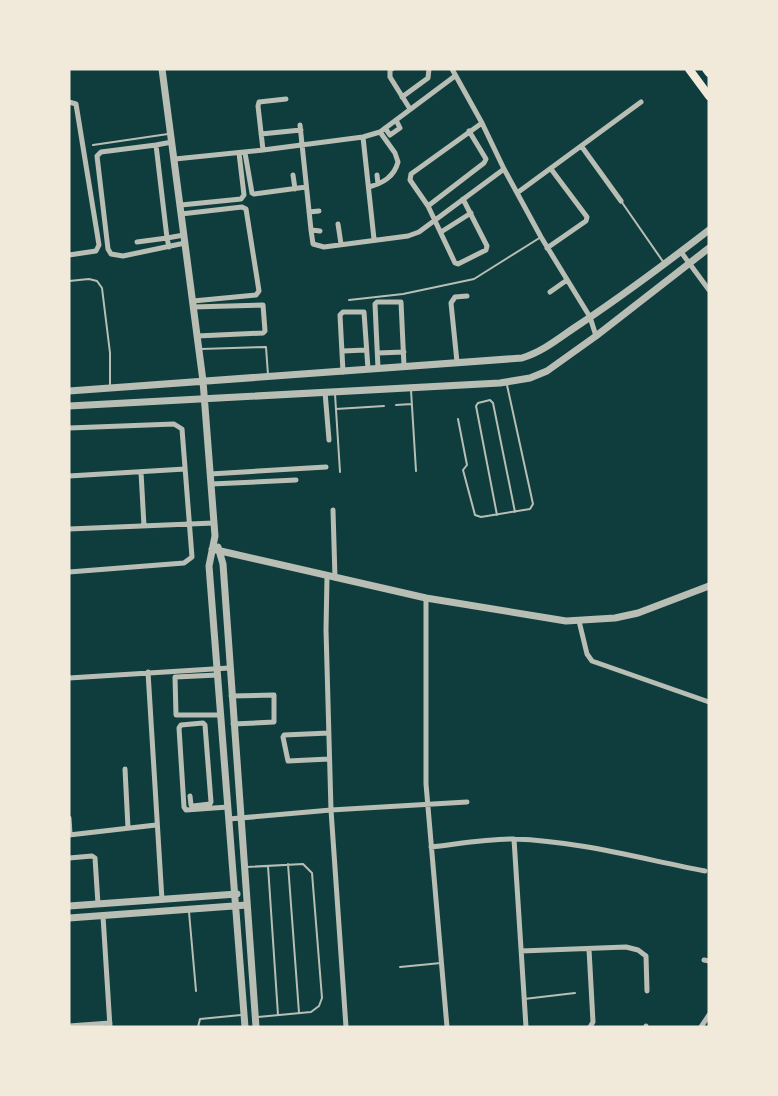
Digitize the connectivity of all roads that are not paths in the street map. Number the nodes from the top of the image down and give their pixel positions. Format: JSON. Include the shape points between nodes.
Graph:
{"nodes":[{"id":1,"x":162,"y":69,"type":"edge"},
{"id":2,"x":392,"y":69,"type":"edge"},
{"id":3,"x":429,"y":69,"type":"edge"},
{"id":4,"x":452,"y":69,"type":"edge"},
{"id":5,"x":689,"y":69,"type":"edge"},
{"id":6,"x":706,"y":69,"type":"edge"},
{"id":7,"x":709,"y":73,"type":"edge"},
{"id":8,"x":455,"y":76,"type":"junction"},
{"id":9,"x":709,"y":96,"type":"edge"},
{"id":10,"x":402,"y":97,"type":"junction"},
{"id":11,"x":286,"y":99,"type":"dead end"},
{"id":12,"x":69,"y":102,"type":"edge"},
{"id":13,"x":641,"y":102,"type":"dead end"},
{"id":14,"x":410,"y":110,"type":"junction"},
{"id":15,"x":482,"y":123,"type":"junction"},
{"id":16,"x":382,"y":130,"type":"junction"},
{"id":17,"x":470,"y":131,"type":"junction"},
{"id":18,"x":171,"y":134,"type":"junction"},
{"id":19,"x":261,"y":134,"type":"junction"},
{"id":20,"x":363,"y":136,"type":"junction"},
{"id":21,"x":172,"y":142,"type":"junction"},
{"id":22,"x":156,"y":144,"type":"junction"},
{"id":23,"x":93,"y":145,"type":"dead end"},
{"id":24,"x":302,"y":145,"type":"junction"},
{"id":25,"x":582,"y":147,"type":"junction"},
{"id":26,"x":263,"y":150,"type":"junction"},
{"id":27,"x":242,"y":153,"type":"junction"},
{"id":28,"x":175,"y":159,"type":"junction"},
{"id":29,"x":504,"y":169,"type":"junction"},
{"id":30,"x":551,"y":169,"type":"junction"},
{"id":31,"x":293,"y":175,"type":"dead end"},
{"id":32,"x":377,"y":175,"type":"dead end"},
{"id":33,"x":378,"y":184,"type":"junction"},
{"id":34,"x":306,"y":187,"type":"junction"},
{"id":35,"x":369,"y":187,"type":"junction"},
{"id":36,"x":295,"y":189,"type":"junction"},
{"id":37,"x":517,"y":193,"type":"junction"},
{"id":38,"x":463,"y":199,"type":"junction"},
{"id":39,"x":621,"y":201,"type":"joint"},
{"id":40,"x":428,"y":206,"type":"junction"},
{"id":41,"x":181,"y":209,"type":"junction"},
{"id":42,"x":319,"y":211,"type":"dead end"},
{"id":43,"x":309,"y":212,"type":"junction"},
{"id":44,"x":471,"y":213,"type":"junction"},
{"id":45,"x":436,"y":219,"type":"junction"},
{"id":46,"x":338,"y":224,"type":"dead end"},
{"id":47,"x":311,"y":230,"type":"junction"},
{"id":48,"x":709,"y":230,"type":"edge"},
{"id":49,"x":320,"y":231,"type":"dead end"},
{"id":50,"x":441,"y":232,"type":"junction"},
{"id":51,"x":541,"y":237,"type":"junction"},
{"id":52,"x":168,"y":238,"type":"junction"},
{"id":53,"x":184,"y":239,"type":"junction"},
{"id":54,"x":375,"y":239,"type":"junction"},
{"id":55,"x":137,"y":242,"type":"dead end"},
{"id":56,"x":341,"y":244,"type":"junction"},
{"id":57,"x":169,"y":247,"type":"junction"},
{"id":58,"x":547,"y":248,"type":"junction"},
{"id":59,"x":709,"y":248,"type":"edge"},
{"id":60,"x":681,"y":252,"type":"junction"},
{"id":61,"x":69,"y":255,"type":"edge"},
{"id":62,"x":689,"y":263,"type":"junction"},
{"id":63,"x":665,"y":265,"type":"junction"},
{"id":64,"x":567,"y":280,"type":"junction"},
{"id":65,"x":69,"y":281,"type":"edge"},
{"id":66,"x":709,"y":290,"type":"edge"},
{"id":67,"x":550,"y":292,"type":"dead end"},
{"id":68,"x":467,"y":296,"type":"dead end"},
{"id":69,"x":349,"y":300,"type":"dead end"},
{"id":70,"x":193,"y":304,"type":"junction"},
{"id":71,"x":590,"y":318,"type":"junction"},
{"id":72,"x":197,"y":336,"type":"junction"},
{"id":73,"x":596,"y":336,"type":"junction"},
{"id":74,"x":198,"y":350,"type":"junction"},
{"id":75,"x":366,"y":350,"type":"junction"},
{"id":76,"x":343,"y":351,"type":"junction"},
{"id":77,"x":404,"y":352,"type":"junction"},
{"id":78,"x":378,"y":353,"type":"junction"},
{"id":79,"x":457,"y":362,"type":"junction"},
{"id":80,"x":404,"y":366,"type":"junction"},
{"id":81,"x":378,"y":368,"type":"junction"},
{"id":82,"x":368,"y":369,"type":"junction"},
{"id":83,"x":343,"y":372,"type":"junction"},
{"id":84,"x":268,"y":375,"type":"junction"},
{"id":85,"x":203,"y":381,"type":"junction"},
{"id":86,"x":506,"y":382,"type":"junction"},
{"id":87,"x":410,"y":387,"type":"junction"},
{"id":88,"x":110,"y":388,"type":"junction"},
{"id":89,"x":69,"y":391,"type":"edge"},
{"id":90,"x":334,"y":391,"type":"junction"},
{"id":91,"x":325,"y":392,"type":"junction"},
{"id":92,"x":204,"y":399,"type":"junction"},
{"id":93,"x":411,"y":404,"type":"junction"},
{"id":94,"x":396,"y":405,"type":"dead end"},
{"id":95,"x":69,"y":406,"type":"edge"},
{"id":96,"x":384,"y":406,"type":"dead end"},
{"id":97,"x":336,"y":409,"type":"junction"},
{"id":98,"x":458,"y":419,"type":"dead end"},
{"id":99,"x":69,"y":428,"type":"edge"},
{"id":100,"x":328,"y":440,"type":"dead end"},
{"id":101,"x":326,"y":467,"type":"dead end"},
{"id":102,"x":185,"y":469,"type":"junction"},
{"id":103,"x":416,"y":471,"type":"dead end"},
{"id":104,"x":141,"y":472,"type":"junction"},
{"id":105,"x":340,"y":472,"type":"dead end"},
{"id":106,"x":210,"y":474,"type":"junction"},
{"id":107,"x":69,"y":476,"type":"edge"},
{"id":108,"x":296,"y":480,"type":"dead end"},
{"id":109,"x":211,"y":484,"type":"junction"},
{"id":110,"x":333,"y":510,"type":"dead end"},
{"id":111,"x":515,"y":512,"type":"junction"},
{"id":112,"x":497,"y":514,"type":"junction"},
{"id":113,"x":214,"y":523,"type":"junction"},
{"id":114,"x":190,"y":524,"type":"junction"},
{"id":115,"x":144,"y":526,"type":"junction"},
{"id":116,"x":69,"y":529,"type":"edge"},
{"id":117,"x":216,"y":550,"type":"junction"},
{"id":118,"x":69,"y":572,"type":"edge"},
{"id":119,"x":331,"y":577,"type":"junction"},
{"id":120,"x":709,"y":585,"type":"edge"},
{"id":121,"x":426,"y":598,"type":"junction"},
{"id":122,"x":579,"y":621,"type":"junction"},
{"id":123,"x":229,"y":668,"type":"junction"},
{"id":124,"x":218,"y":671,"type":"junction"},
{"id":125,"x":148,"y":672,"type":"junction"},
{"id":126,"x":69,"y":678,"type":"edge"},
{"id":127,"x":231,"y":696,"type":"junction"},
{"id":128,"x":709,"y":702,"type":"edge"},
{"id":129,"x":221,"y":715,"type":"junction"},
{"id":130,"x":233,"y":724,"type":"junction"},
{"id":131,"x":329,"y":733,"type":"junction"},
{"id":132,"x":330,"y":759,"type":"junction"},
{"id":133,"x":125,"y":769,"type":"dead end"},
{"id":134,"x":190,"y":796,"type":"dead end"},
{"id":135,"x":467,"y":802,"type":"dead end"},
{"id":136,"x":428,"y":803,"type":"junction"},
{"id":137,"x":228,"y":807,"type":"junction"},
{"id":138,"x":331,"y":810,"type":"junction"},
{"id":139,"x":69,"y":818,"type":"edge"},
{"id":140,"x":240,"y":818,"type":"junction"},
{"id":141,"x":229,"y":819,"type":"junction"},
{"id":142,"x":156,"y":825,"type":"junction"},
{"id":143,"x":128,"y":828,"type":"junction"},
{"id":144,"x":70,"y":835,"type":"edge"},
{"id":145,"x":514,"y":840,"type":"junction"},
{"id":146,"x":431,"y":847,"type":"junction"},
{"id":147,"x":69,"y":858,"type":"edge"},
{"id":148,"x":288,"y":864,"type":"junction"},
{"id":149,"x":268,"y":866,"type":"junction"},
{"id":150,"x":244,"y":867,"type":"junction"},
{"id":151,"x":705,"y":872,"type":"dead end"},
{"id":152,"x":235,"y":894,"type":"junction"},
{"id":153,"x":246,"y":894,"type":"junction"},
{"id":154,"x":162,"y":900,"type":"junction"},
{"id":155,"x":98,"y":904,"type":"junction"},
{"id":156,"x":236,"y":905,"type":"junction"},
{"id":157,"x":247,"y":905,"type":"junction"},
{"id":158,"x":69,"y":906,"type":"edge"},
{"id":159,"x":188,"y":909,"type":"junction"},
{"id":160,"x":103,"y":916,"type":"junction"},
{"id":161,"x":69,"y":918,"type":"edge"},
{"id":162,"x":589,"y":949,"type":"junction"},
{"id":163,"x":521,"y":951,"type":"junction"},
{"id":164,"x":441,"y":963,"type":"junction"},
{"id":165,"x":400,"y":967,"type":"dead end"},
{"id":166,"x":196,"y":991,"type":"dead end"},
{"id":167,"x":647,"y":991,"type":"dead end"},
{"id":168,"x":574,"y":993,"type":"dead end"},
{"id":169,"x":524,"y":999,"type":"junction"},
{"id":170,"x":299,"y":1013,"type":"junction"},
{"id":171,"x":244,"y":1015,"type":"junction"},
{"id":172,"x":279,"y":1015,"type":"junction"},
{"id":173,"x":709,"y":1015,"type":"edge"},
{"id":174,"x":255,"y":1017,"type":"junction"},
{"id":175,"x":110,"y":1025,"type":"edge"},
{"id":176,"x":72,"y":1026,"type":"edge"},
{"id":177,"x":198,"y":1027,"type":"edge"},
{"id":178,"x":245,"y":1027,"type":"edge"},
{"id":179,"x":256,"y":1027,"type":"edge"},
{"id":180,"x":346,"y":1027,"type":"edge"},
{"id":181,"x":447,"y":1027,"type":"edge"},
{"id":182,"x":526,"y":1027,"type":"edge"},
{"id":183,"x":590,"y":1027,"type":"edge"},
{"id":184,"x":701,"y":1027,"type":"edge"}],
"edges":[{"from":1,"to":18,"type":"street"},
{"from":2,"to":10,"type":"street","via":[[390,77]]},
{"from":3,"to":10,"type":"street","via":[[428,78]]},
{"from":4,"to":8,"type":"street"},
{"from":5,"to":9,"type":"main road"},
{"from":6,"to":7,"type":"main road"},
{"from":8,"to":14,"type":"street"},
{"from":8,"to":15,"type":"street"},
{"from":10,"to":14,"type":"street"},
{"from":11,"to":19,"type":"street","via":[[259,102]]},
{"from":12,"to":61,"type":"street","via":[[75,104],[99,245],[96,251]]},
{"from":13,"to":25,"type":"street"},
{"from":14,"to":16,"type":"street"},
{"from":15,"to":17,"type":"street"},
{"from":15,"to":29,"type":"street"},
{"from":16,"to":20,"type":"street"},
{"from":16,"to":33,"type":"street","via":[[399,162],[394,172]]},
{"from":17,"to":40,"type":"street","via":[[486,159],[484,163]]},
{"from":17,"to":40,"type":"street","via":[[411,174],[410,180]]},
{"from":18,"to":21,"type":"street"},
{"from":18,"to":23,"type":"lane"},
{"from":19,"to":24,"type":"street","via":[[300,127]]},
{"from":19,"to":26,"type":"street"},
{"from":20,"to":24,"type":"street"},
{"from":20,"to":35,"type":"street"},
{"from":21,"to":22,"type":"street"},
{"from":21,"to":28,"type":"street"},
{"from":22,"to":52,"type":"street"},
{"from":22,"to":57,"type":"street","via":[[102,152],[96,160],[111,254],[123,256]]},
{"from":24,"to":26,"type":"street"},
{"from":24,"to":34,"type":"street"},
{"from":25,"to":30,"type":"street"},
{"from":25,"to":39,"type":"street"},
{"from":26,"to":27,"type":"street"},
{"from":27,"to":28,"type":"street"},
{"from":27,"to":36,"type":"street","via":[[252,193]]},
{"from":27,"to":41,"type":"street","via":[[241,199]]},
{"from":28,"to":41,"type":"street"},
{"from":29,"to":37,"type":"street"},
{"from":29,"to":38,"type":"street"},
{"from":30,"to":37,"type":"street"},
{"from":30,"to":58,"type":"street","via":[[587,217]]},
{"from":31,"to":36,"type":"street"},
{"from":32,"to":33,"type":"street"},
{"from":33,"to":35,"type":"street"},
{"from":34,"to":36,"type":"street"},
{"from":34,"to":43,"type":"street"},
{"from":35,"to":54,"type":"street"},
{"from":37,"to":51,"type":"street"},
{"from":38,"to":44,"type":"street"},
{"from":38,"to":45,"type":"street"},
{"from":39,"to":63,"type":"lane"},
{"from":40,"to":45,"type":"street"},
{"from":41,"to":53,"type":"street"},
{"from":41,"to":70,"type":"street","via":[[246,209],[259,291],[256,295]]},
{"from":42,"to":43,"type":"street"},
{"from":43,"to":47,"type":"street"},
{"from":44,"to":50,"type":"street"},
{"from":44,"to":50,"type":"street","via":[[486,250],[455,263]]},
{"from":45,"to":50,"type":"street"},
{"from":45,"to":54,"type":"street","via":[[408,236]]},
{"from":46,"to":56,"type":"street"},
{"from":47,"to":49,"type":"street"},
{"from":47,"to":56,"type":"street","via":[[313,244]]},
{"from":48,"to":60,"type":"street"},
{"from":51,"to":58,"type":"street"},
{"from":51,"to":69,"type":"lane","via":[[474,279],[403,294]]},
{"from":52,"to":53,"type":"street"},
{"from":52,"to":55,"type":"street"},
{"from":52,"to":57,"type":"street"},
{"from":53,"to":57,"type":"street"},
{"from":53,"to":70,"type":"street"},
{"from":54,"to":56,"type":"street"},
{"from":58,"to":64,"type":"street"},
{"from":59,"to":62,"type":"street"},
{"from":60,"to":62,"type":"street"},
{"from":60,"to":63,"type":"street"},
{"from":62,"to":66,"type":"street"},
{"from":62,"to":73,"type":"street"},
{"from":63,"to":71,"type":"street"},
{"from":64,"to":67,"type":"street"},
{"from":64,"to":71,"type":"street"},
{"from":65,"to":88,"type":"lane","via":[[88,279],[97,281],[102,288]]},
{"from":68,"to":79,"type":"street","via":[[455,297],[452,303]]},
{"from":70,"to":72,"type":"street"},
{"from":70,"to":72,"type":"street","via":[[263,305],[263,333]]},
{"from":71,"to":73,"type":"street"},
{"from":71,"to":79,"type":"street","via":[[531,355]]},
{"from":72,"to":74,"type":"street"},
{"from":73,"to":86,"type":"street","via":[[547,371]]},
{"from":74,"to":84,"type":"lane","via":[[266,347]]},
{"from":74,"to":85,"type":"street"},
{"from":75,"to":76,"type":"street"},
{"from":75,"to":76,"type":"street","via":[[361,311],[340,315]]},
{"from":75,"to":82,"type":"street"},
{"from":76,"to":83,"type":"street"},
{"from":77,"to":78,"type":"street"},
{"from":77,"to":78,"type":"street","via":[[401,302],[376,302]]},
{"from":77,"to":80,"type":"street"},
{"from":78,"to":81,"type":"street"},
{"from":79,"to":80,"type":"street"},
{"from":80,"to":81,"type":"street"},
{"from":81,"to":82,"type":"street"},
{"from":82,"to":83,"type":"street"},
{"from":83,"to":84,"type":"street"},
{"from":84,"to":85,"type":"street"},
{"from":85,"to":88,"type":"street"},
{"from":85,"to":92,"type":"street"},
{"from":86,"to":87,"type":"street"},
{"from":86,"to":111,"type":"lane","via":[[532,504],[530,509]]},
{"from":87,"to":90,"type":"street"},
{"from":87,"to":93,"type":"lane"},
{"from":88,"to":89,"type":"street"},
{"from":90,"to":91,"type":"street"},
{"from":90,"to":97,"type":"lane"},
{"from":91,"to":92,"type":"street"},
{"from":91,"to":100,"type":"street"},
{"from":92,"to":95,"type":"street"},
{"from":92,"to":106,"type":"street"},
{"from":93,"to":94,"type":"lane"},
{"from":93,"to":103,"type":"lane"},
{"from":96,"to":97,"type":"lane"},
{"from":97,"to":105,"type":"lane"},
{"from":98,"to":112,"type":"lane","via":[[468,465],[463,470],[475,514]]},
{"from":99,"to":102,"type":"street","via":[[174,424],[182,429]]},
{"from":101,"to":106,"type":"street"},
{"from":102,"to":104,"type":"street"},
{"from":102,"to":114,"type":"street"},
{"from":104,"to":107,"type":"street"},
{"from":104,"to":115,"type":"street"},
{"from":106,"to":109,"type":"street"},
{"from":108,"to":109,"type":"street"},
{"from":109,"to":113,"type":"street"},
{"from":110,"to":119,"type":"street"},
{"from":111,"to":112,"type":"lane"},
{"from":111,"to":112,"type":"lane","via":[[490,400],[476,406]]},
{"from":113,"to":114,"type":"street"},
{"from":113,"to":117,"type":"street"},
{"from":114,"to":115,"type":"street"},
{"from":114,"to":118,"type":"street","via":[[192,557],[184,563]]},
{"from":115,"to":116,"type":"street"},
{"from":117,"to":119,"type":"street"},
{"from":117,"to":123,"type":"street","via":[[223,564]]},
{"from":117,"to":124,"type":"street","via":[[209,566]]},
{"from":119,"to":121,"type":"street"},
{"from":119,"to":131,"type":"street","via":[[326,630]]},
{"from":120,"to":122,"type":"street","via":[[638,613]]},
{"from":121,"to":122,"type":"street"},
{"from":121,"to":136,"type":"street"},
{"from":122,"to":128,"type":"street","via":[[592,661]]},
{"from":123,"to":124,"type":"street"},
{"from":123,"to":127,"type":"street"},
{"from":124,"to":125,"type":"street"},
{"from":124,"to":129,"type":"street"},
{"from":124,"to":129,"type":"street","via":[[175,677],[176,716]]},
{"from":125,"to":126,"type":"street"},
{"from":125,"to":142,"type":"street"},
{"from":127,"to":130,"type":"street"},
{"from":127,"to":130,"type":"street","via":[[274,695],[274,722]]},
{"from":129,"to":137,"type":"street"},
{"from":130,"to":140,"type":"street"},
{"from":131,"to":132,"type":"street"},
{"from":131,"to":132,"type":"street","via":[[283,737],[288,761]]},
{"from":132,"to":138,"type":"street"},
{"from":133,"to":143,"type":"street"},
{"from":134,"to":137,"type":"street","via":[[193,806],[211,802],[203,723],[179,728],[184,807]]},
{"from":135,"to":136,"type":"street"},
{"from":136,"to":138,"type":"street"},
{"from":136,"to":146,"type":"street"},
{"from":137,"to":141,"type":"street"},
{"from":138,"to":140,"type":"street"},
{"from":138,"to":180,"type":"street"},
{"from":139,"to":144,"type":"street"},
{"from":140,"to":141,"type":"street"},
{"from":140,"to":150,"type":"street"},
{"from":141,"to":152,"type":"street"},
{"from":142,"to":143,"type":"street"},
{"from":142,"to":154,"type":"street"},
{"from":143,"to":144,"type":"street"},
{"from":145,"to":146,"type":"street"},
{"from":145,"to":151,"type":"street","via":[[578,846]]},
{"from":145,"to":163,"type":"street"},
{"from":146,"to":164,"type":"street"},
{"from":147,"to":155,"type":"street","via":[[95,858]]},
{"from":148,"to":149,"type":"lane"},
{"from":148,"to":170,"type":"lane"},
{"from":148,"to":170,"type":"lane","via":[[303,864],[312,873],[322,998],[311,1012]]},
{"from":149,"to":150,"type":"lane"},
{"from":149,"to":172,"type":"lane"},
{"from":150,"to":153,"type":"street"},
{"from":152,"to":153,"type":"street"},
{"from":152,"to":154,"type":"street"},
{"from":152,"to":156,"type":"street"},
{"from":153,"to":157,"type":"street"},
{"from":154,"to":155,"type":"street"},
{"from":155,"to":158,"type":"street"},
{"from":156,"to":157,"type":"street"},
{"from":156,"to":159,"type":"street"},
{"from":156,"to":171,"type":"street"},
{"from":157,"to":174,"type":"street"},
{"from":159,"to":160,"type":"street"},
{"from":159,"to":166,"type":"lane"},
{"from":160,"to":161,"type":"street"},
{"from":160,"to":175,"type":"street"},
{"from":162,"to":163,"type":"street"},
{"from":162,"to":167,"type":"street","via":[[626,946],[638,950],[646,956]]},
{"from":162,"to":183,"type":"street","via":[[593,1022]]},
{"from":163,"to":169,"type":"street"},
{"from":164,"to":165,"type":"lane"},
{"from":164,"to":181,"type":"street"},
{"from":168,"to":169,"type":"lane"},
{"from":169,"to":182,"type":"street"},
{"from":170,"to":172,"type":"lane"},
{"from":171,"to":177,"type":"lane","via":[[200,1019]]},
{"from":171,"to":178,"type":"street"},
{"from":172,"to":174,"type":"lane"},
{"from":173,"to":184,"type":"street"},
{"from":174,"to":179,"type":"street"},
{"from":175,"to":176,"type":"street"}]}
